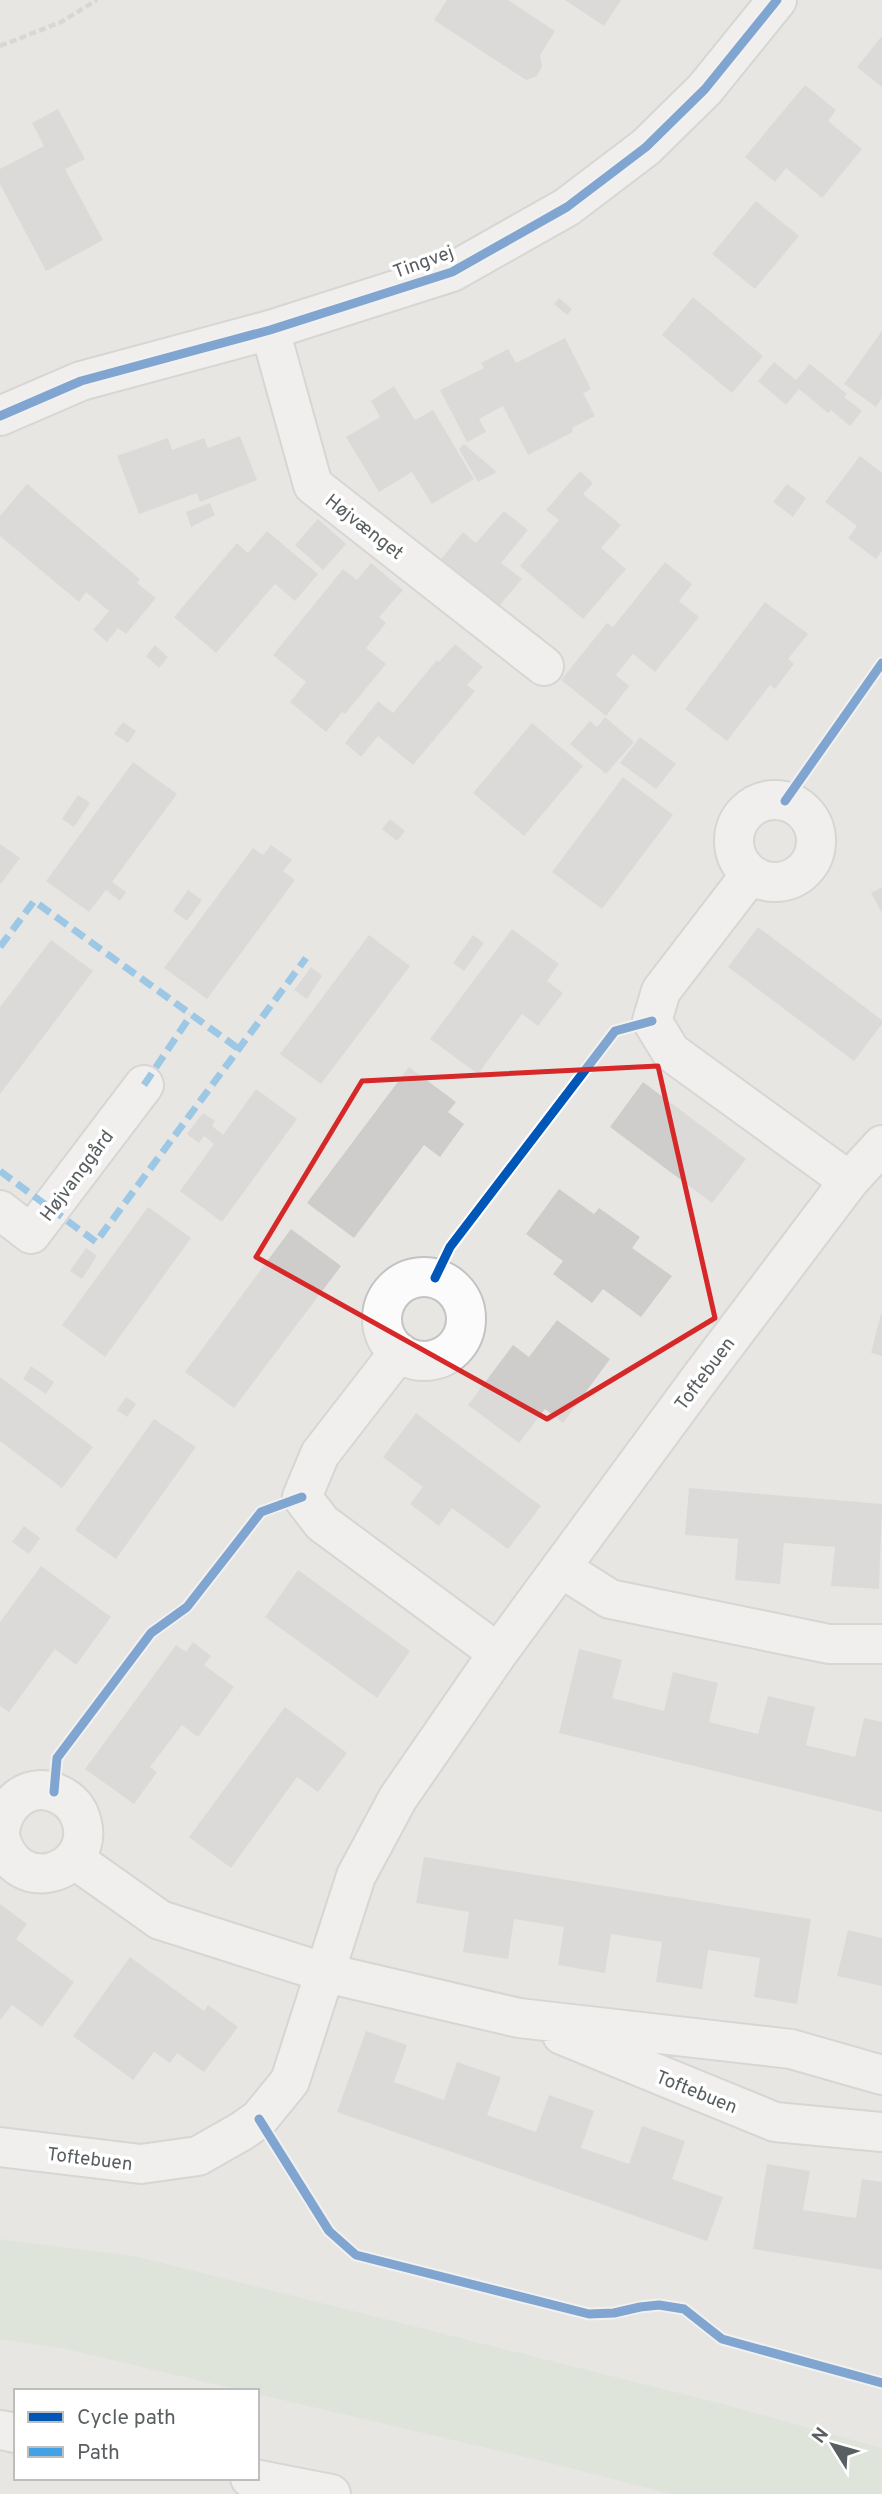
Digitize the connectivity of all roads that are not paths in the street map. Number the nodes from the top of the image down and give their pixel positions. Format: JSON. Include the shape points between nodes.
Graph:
{"nodes":[{"id":1,"x":777,"y":0,"type":"edge"},
{"id":2,"x":270,"y":330,"type":"junction"},
{"id":3,"x":0,"y":416,"type":"edge"},
{"id":4,"x":544,"y":666,"type":"dead end"},
{"id":5,"x":750,"y":875,"type":"dead end"},
{"id":6,"x":144,"y":1085,"type":"dead end"},
{"id":7,"x":869,"y":1170,"type":"edge"},
{"id":8,"x":0,"y":1210,"type":"edge"},
{"id":9,"x":399,"y":1352,"type":"dead end"},
{"id":10,"x":561,"y":1568,"type":"junction"},
{"id":11,"x":835,"y":1644,"type":"junction"},
{"id":12,"x":882,"y":1644,"type":"edge"},
{"id":13,"x":499,"y":1653,"type":"junction"},
{"id":14,"x":882,"y":1661,"type":"edge"},
{"id":15,"x":0,"y":1835,"type":"edge"},
{"id":16,"x":74,"y":1859,"type":"junction"},
{"id":17,"x":326,"y":1973,"type":"junction"},
{"id":18,"x":519,"y":2018,"type":"junction"},
{"id":19,"x":882,"y":2075,"type":"edge"},
{"id":20,"x":882,"y":2132,"type":"edge"},
{"id":21,"x":0,"y":2147,"type":"edge"},
{"id":22,"x":259,"y":2480,"type":"edge"},
{"id":23,"x":331,"y":2494,"type":"edge"}],
"edges":[{"from":1,"to":2,"type":"street","name":"Tingvej","via":[[705,89],[646,148],[567,207],[452,272]]},
{"from":2,"to":3,"type":"street","name":"Tingvej","via":[[81,381]]},
{"from":2,"to":4,"type":"street","name":"Højvænget","via":[[313,485]]},
{"from":5,"to":7,"type":"street","name":"Toftebuen","via":[[661,991],[652,1021],[671,1052]]},
{"from":6,"to":8,"type":"street","name":"Højvanggård","via":[[32,1234]]},
{"from":7,"to":10,"type":"street","name":"Toftebuen"},
{"from":9,"to":13,"type":"street","via":[[320,1454],[302,1497],[322,1523]]},
{"from":10,"to":11,"type":"street","via":[[610,1599]]},
{"from":10,"to":13,"type":"street","name":"Toftebuen"},
{"from":11,"to":12,"type":"street"},
{"from":11,"to":14,"type":"street"},
{"from":13,"to":17,"type":"street","name":"Toftebuen","via":[[398,1798],[356,1876]]},
{"from":15,"to":16,"type":"street","via":[[4,1852],[29,1872],[45,1874]]},
{"from":15,"to":16,"type":"street","via":[[1,1819],[22,1794],[54,1792],[69,1799],[79,1812],[82,1844]]},
{"from":16,"to":17,"type":"street","name":"Toftebuen","via":[[160,1920]]},
{"from":17,"to":18,"type":"street","name":"Toftebuen"},
{"from":17,"to":21,"type":"street","name":"Toftebuen","via":[[290,2081],[259,2119],[198,2156],[141,2164]]},
{"from":18,"to":19,"type":"street","name":"Toftebuen","via":[[791,2049]]},
{"from":18,"to":20,"type":"street","name":"Toftebuen","via":[[775,2122]]},
{"from":22,"to":23,"type":"street"}]}
